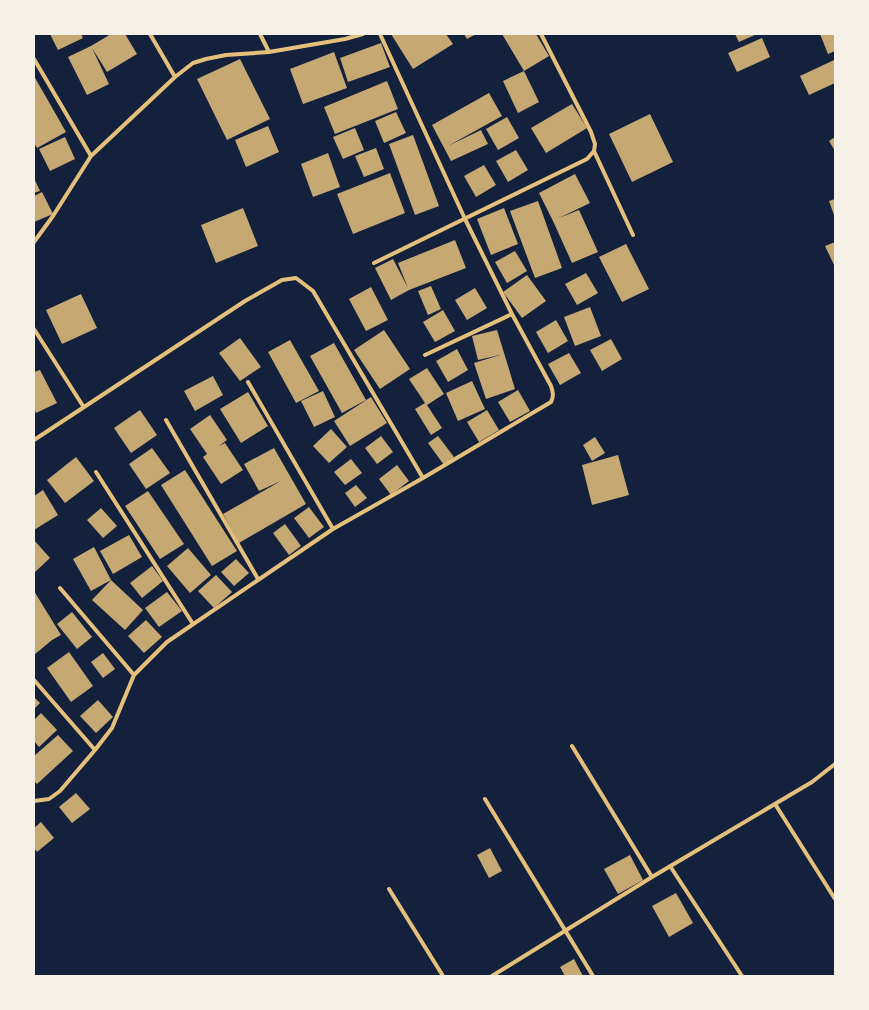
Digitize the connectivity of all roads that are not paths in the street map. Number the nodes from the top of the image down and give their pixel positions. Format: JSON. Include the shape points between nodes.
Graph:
{"nodes":[{"id":1,"x":150,"y":34,"type":"edge"},
{"id":2,"x":260,"y":34,"type":"edge"},
{"id":3,"x":363,"y":34,"type":"edge"},
{"id":4,"x":380,"y":34,"type":"edge"},
{"id":5,"x":541,"y":34,"type":"edge"},
{"id":6,"x":269,"y":52,"type":"junction"},
{"id":7,"x":34,"y":60,"type":"edge"},
{"id":8,"x":175,"y":76,"type":"junction"},
{"id":9,"x":594,"y":151,"type":"junction"},
{"id":10,"x":91,"y":156,"type":"junction"},
{"id":11,"x":464,"y":219,"type":"junction"},
{"id":12,"x":633,"y":235,"type":"dead end"},
{"id":13,"x":34,"y":242,"type":"edge"},
{"id":14,"x":374,"y":263,"type":"dead end"},
{"id":15,"x":512,"y":314,"type":"junction"},
{"id":16,"x":34,"y":329,"type":"edge"},
{"id":17,"x":425,"y":355,"type":"dead end"},
{"id":18,"x":248,"y":382,"type":"dead end"},
{"id":19,"x":83,"y":406,"type":"junction"},
{"id":20,"x":166,"y":420,"type":"dead end"},
{"id":21,"x":34,"y":440,"type":"edge"},
{"id":22,"x":96,"y":472,"type":"dead end"},
{"id":23,"x":423,"y":478,"type":"junction"},
{"id":24,"x":332,"y":529,"type":"junction"},
{"id":25,"x":258,"y":579,"type":"junction"},
{"id":26,"x":60,"y":588,"type":"dead end"},
{"id":27,"x":193,"y":624,"type":"junction"},
{"id":28,"x":134,"y":675,"type":"junction"},
{"id":29,"x":34,"y":680,"type":"edge"},
{"id":30,"x":572,"y":746,"type":"dead end"},
{"id":31,"x":95,"y":750,"type":"junction"},
{"id":32,"x":835,"y":764,"type":"edge"},
{"id":33,"x":485,"y":799,"type":"dead end"},
{"id":34,"x":34,"y":801,"type":"edge"},
{"id":35,"x":775,"y":804,"type":"junction"},
{"id":36,"x":670,"y":866,"type":"junction"},
{"id":37,"x":652,"y":877,"type":"junction"},
{"id":38,"x":389,"y":889,"type":"dead end"},
{"id":39,"x":835,"y":899,"type":"edge"},
{"id":40,"x":566,"y":930,"type":"junction"},
{"id":41,"x":443,"y":976,"type":"edge"},
{"id":42,"x":492,"y":976,"type":"edge"},
{"id":43,"x":593,"y":976,"type":"edge"},
{"id":44,"x":742,"y":976,"type":"edge"}],
"edges":[{"from":1,"to":8,"type":"street"},
{"from":2,"to":6,"type":"street"},
{"from":3,"to":6,"type":"street"},
{"from":4,"to":11,"type":"street"},
{"from":5,"to":9,"type":"street","via":[[591,132],[595,144]]},
{"from":6,"to":8,"type":"street","via":[[206,58],[193,63]]},
{"from":7,"to":10,"type":"street"},
{"from":8,"to":10,"type":"street"},
{"from":9,"to":11,"type":"street","via":[[587,159]]},
{"from":9,"to":12,"type":"street"},
{"from":10,"to":13,"type":"street"},
{"from":11,"to":14,"type":"street"},
{"from":11,"to":15,"type":"street"},
{"from":15,"to":17,"type":"street"},
{"from":15,"to":23,"type":"street","via":[[551,386],[551,402]]},
{"from":16,"to":19,"type":"street"},
{"from":18,"to":24,"type":"street"},
{"from":19,"to":21,"type":"street"},
{"from":19,"to":23,"type":"street","via":[[245,301],[282,280],[296,278],[313,292]]},
{"from":20,"to":25,"type":"street"},
{"from":22,"to":27,"type":"street"},
{"from":23,"to":24,"type":"street"},
{"from":24,"to":25,"type":"street"},
{"from":25,"to":27,"type":"street"},
{"from":26,"to":28,"type":"street"},
{"from":27,"to":28,"type":"street","via":[[167,642]]},
{"from":28,"to":31,"type":"street","via":[[112,728]]},
{"from":29,"to":31,"type":"street"},
{"from":30,"to":37,"type":"street"},
{"from":31,"to":34,"type":"street","via":[[60,791],[49,799]]},
{"from":32,"to":35,"type":"street","via":[[812,782]]},
{"from":33,"to":40,"type":"street"},
{"from":35,"to":36,"type":"street"},
{"from":35,"to":39,"type":"street"},
{"from":36,"to":37,"type":"street"},
{"from":36,"to":44,"type":"street"},
{"from":37,"to":40,"type":"street"},
{"from":38,"to":41,"type":"street"},
{"from":40,"to":42,"type":"street"},
{"from":40,"to":43,"type":"street"}]}
